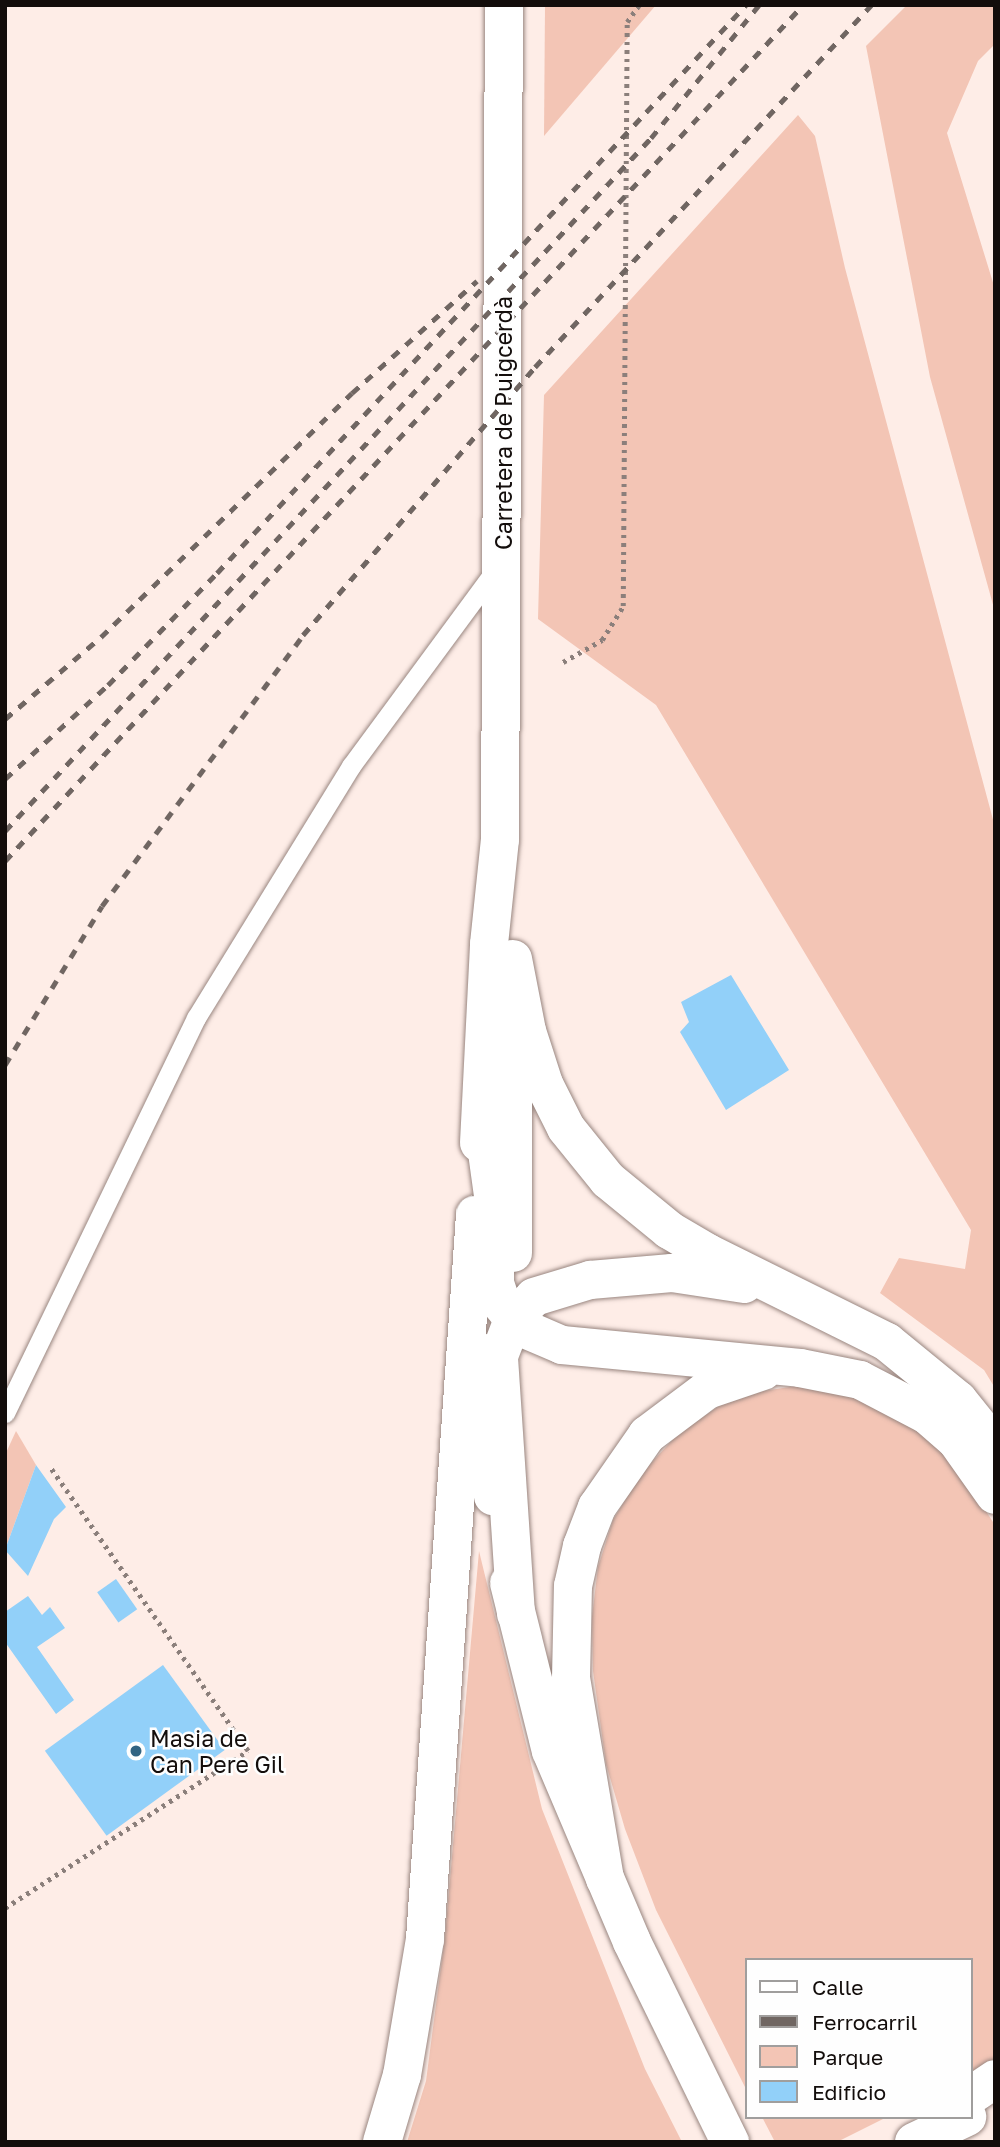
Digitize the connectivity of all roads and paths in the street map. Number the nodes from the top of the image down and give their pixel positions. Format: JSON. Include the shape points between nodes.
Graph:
{"nodes":[{"id":1,"x":505,"y":5,"type":"edge"},
{"id":2,"x":639,"y":5,"type":"edge"},
{"id":3,"x":503,"y":559,"type":"junction"},
{"id":4,"x":563,"y":662,"type":"dead end"},
{"id":5,"x":500,"y":840,"type":"junction"},
{"id":6,"x":513,"y":959,"type":"junction"},
{"id":7,"x":481,"y":1110,"type":"junction"},
{"id":8,"x":475,"y":1215,"type":"junction"},
{"id":9,"x":807,"y":1300,"type":"junction"},
{"id":10,"x":513,"y":1319,"type":"junction"},
{"id":11,"x":800,"y":1368,"type":"junction"},
{"id":12,"x":5,"y":1413,"type":"edge"},
{"id":13,"x":995,"y":1446,"type":"edge"},
{"id":14,"x":50,"y":1467,"type":"dead end"},
{"id":15,"x":995,"y":1494,"type":"edge"},
{"id":16,"x":516,"y":1614,"type":"junction"},
{"id":17,"x":605,"y":1879,"type":"junction"},
{"id":18,"x":5,"y":1908,"type":"edge"},
{"id":19,"x":995,"y":2079,"type":"edge"},
{"id":20,"x":972,"y":2095,"type":"edge"},
{"id":21,"x":995,"y":2105,"type":"edge"},
{"id":22,"x":972,"y":2116,"type":"edge"},
{"id":23,"x":937,"y":2119,"type":"edge"},
{"id":24,"x":965,"y":2119,"type":"edge"},
{"id":25,"x":382,"y":2142,"type":"edge"},
{"id":26,"x":730,"y":2142,"type":"edge"},
{"id":27,"x":904,"y":2142,"type":"edge"},
{"id":28,"x":914,"y":2142,"type":"edge"}],
"edges":[{"from":1,"to":3,"type":"main road","name":"Carretera de Puigcerdà"},
{"from":2,"to":4,"type":"path","via":[[627,22],[623,606],[603,640]]},
{"from":3,"to":5,"type":"main road","name":"Carretera de Puigcerdà"},
{"from":3,"to":12,"type":"lane","via":[[351,766],[196,1018]]},
{"from":5,"to":6,"type":"main road"},
{"from":5,"to":7,"type":"main road","via":[[489,944]]},
{"from":6,"to":9,"type":"main road","via":[[527,1031],[544,1084],[566,1128],[607,1180],[669,1230]]},
{"from":6,"to":10,"type":"main road"},
{"from":7,"to":8,"type":"main road"},
{"from":7,"to":10,"type":"main road","via":[[495,1210],[495,1283],[502,1305]]},
{"from":8,"to":16,"type":"main road","via":[[476,1323],[485,1444]]},
{"from":8,"to":25,"type":"main road","via":[[425,1939],[402,2075]]},
{"from":9,"to":10,"type":"main road","via":[[724,1279],[660,1274],[557,1287],[534,1297]]},
{"from":9,"to":13,"type":"main road","via":[[878,1337],[926,1371],[958,1400]]},
{"from":10,"to":11,"type":"main road","via":[[532,1336],[562,1345]]},
{"from":10,"to":16,"type":"main road","via":[[499,1356]]},
{"from":10,"to":17,"type":"main road","via":[[523,1509],[540,1637]]},
{"from":11,"to":15,"type":"main road","via":[[860,1380],[927,1415],[956,1440]]},
{"from":11,"to":17,"type":"main road","via":[[736,1378],[677,1409],[621,1467],[597,1507],[582,1546],[573,1586],[571,1679]]},
{"from":14,"to":18,"type":"path","via":[[248,1751]]},
{"from":16,"to":17,"type":"main road","via":[[551,1751]]},
{"from":17,"to":26,"type":"main road"},
{"from":19,"to":20,"type":"main road"},
{"from":21,"to":22,"type":"main road"},
{"from":23,"to":27,"type":"main road"},
{"from":24,"to":28,"type":"main road"}]}
